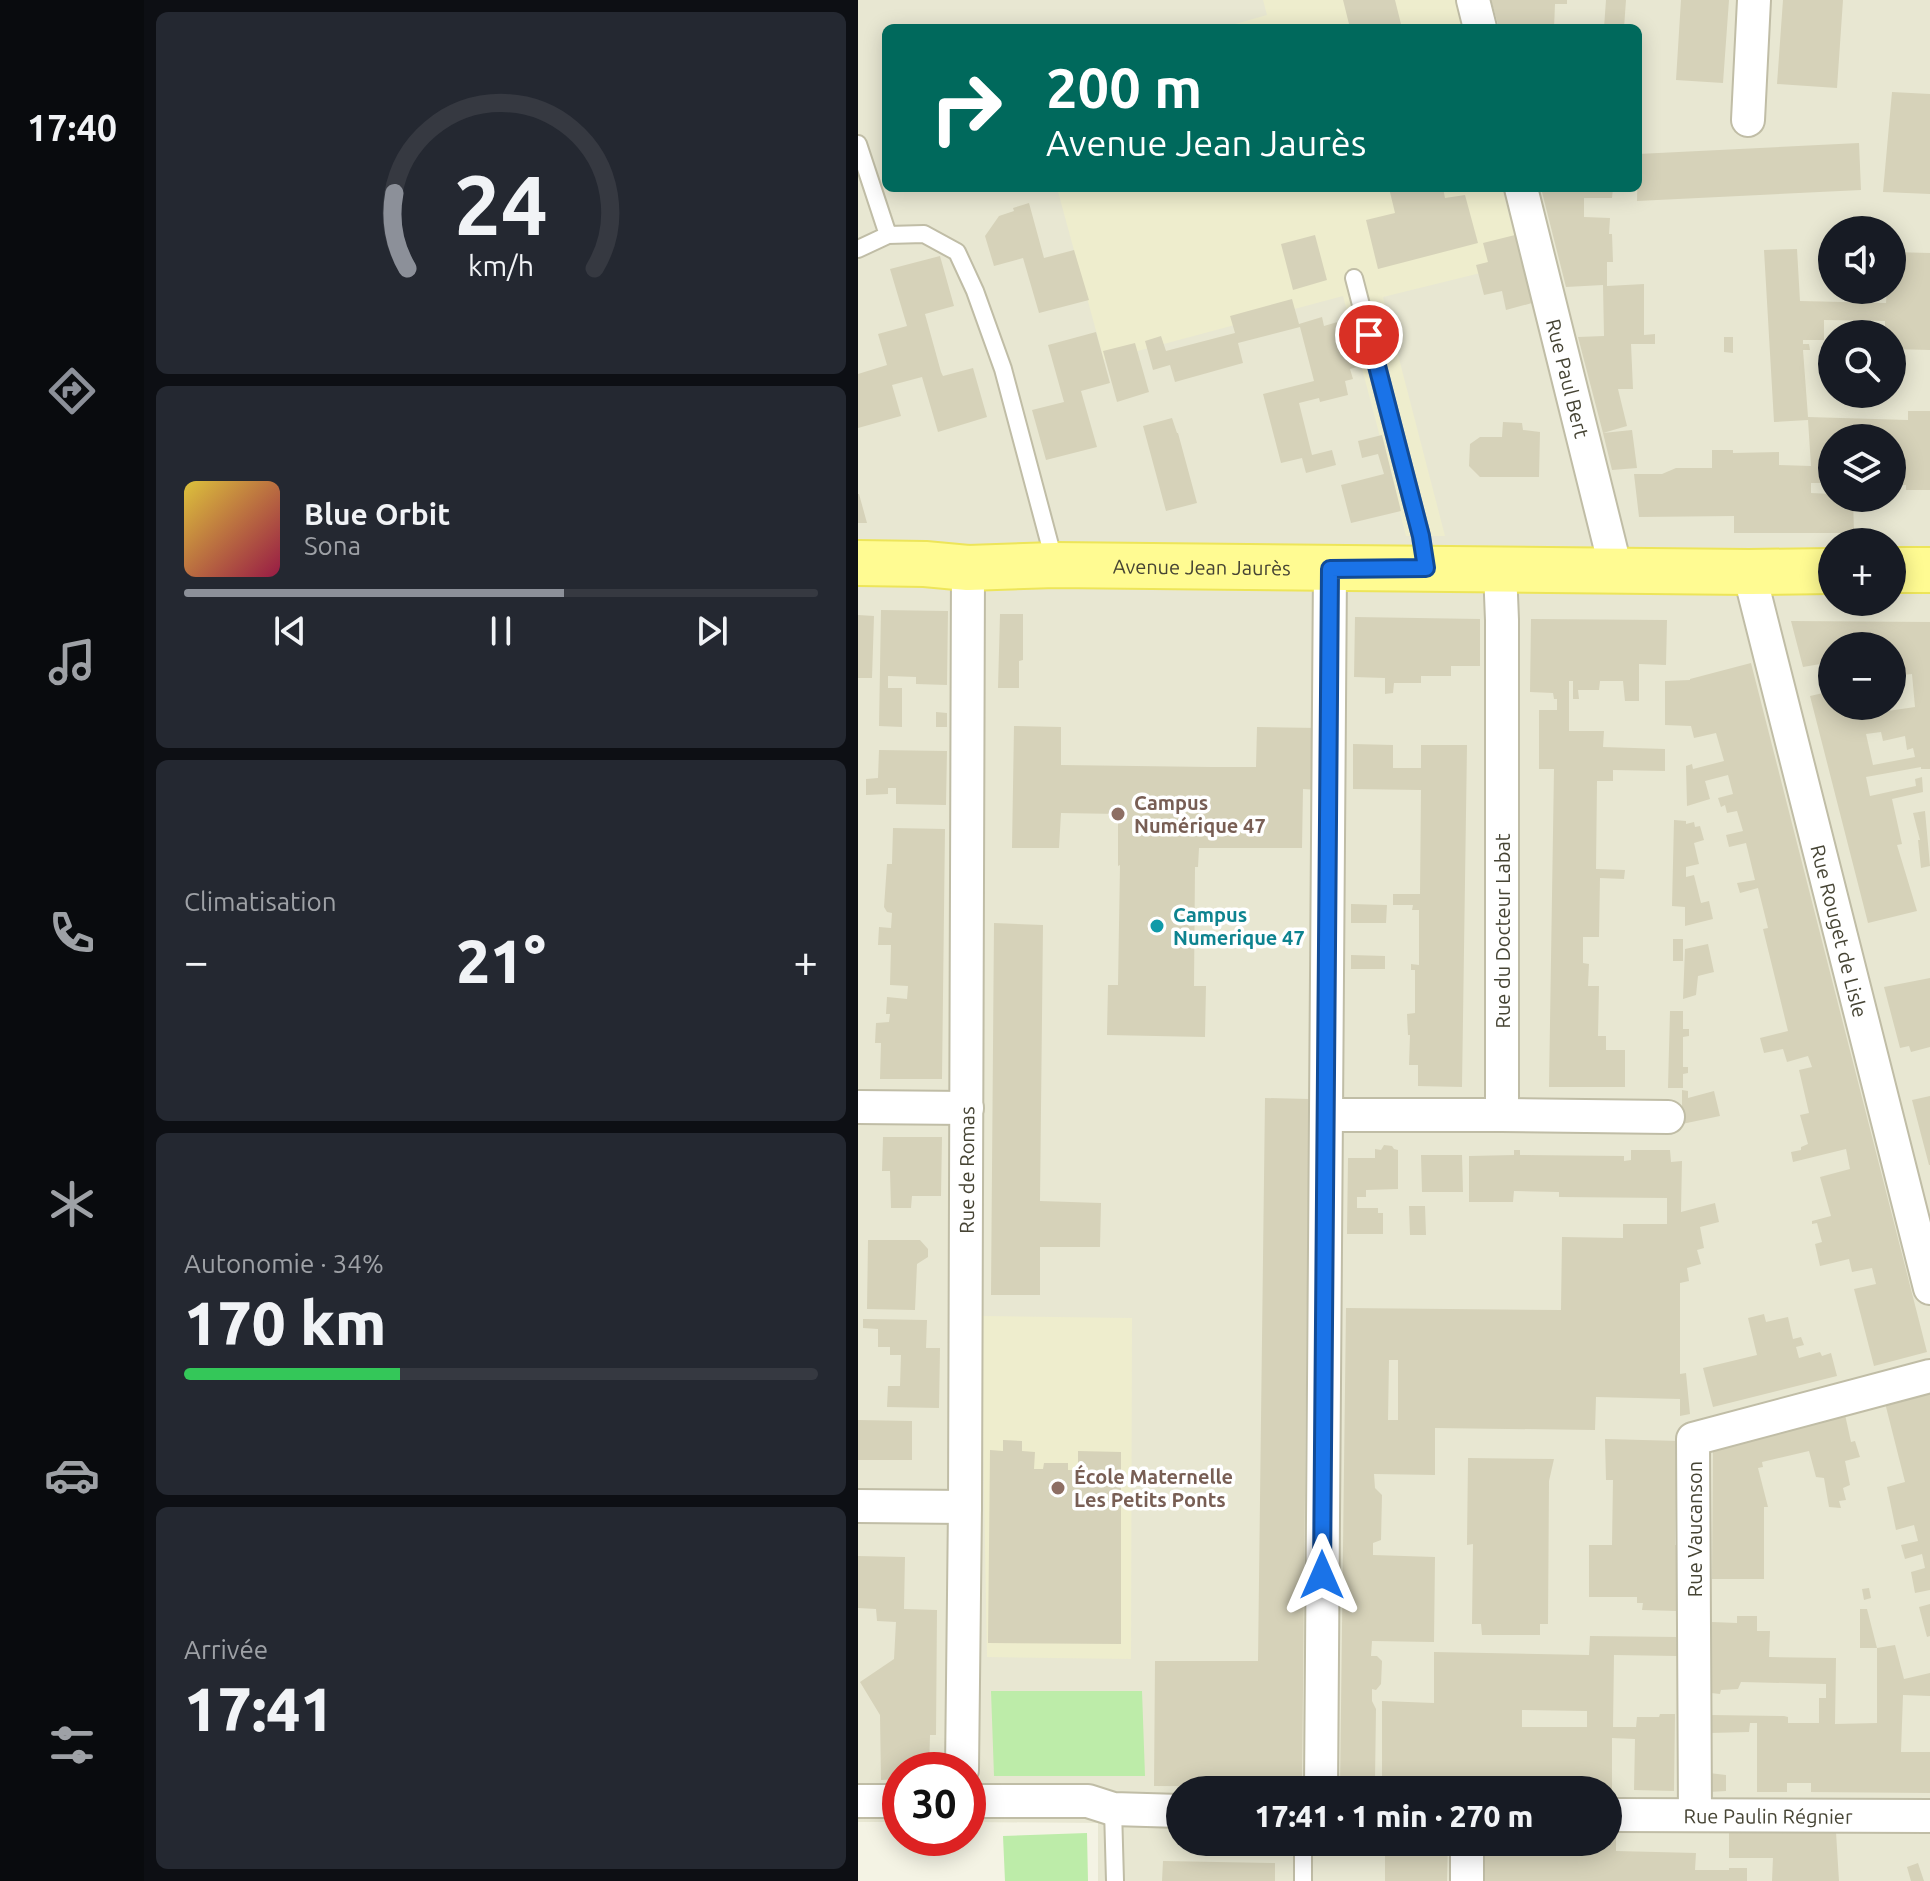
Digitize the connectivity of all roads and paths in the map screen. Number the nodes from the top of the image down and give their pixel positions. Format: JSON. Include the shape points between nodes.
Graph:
{"nodes":[{"id":1,"x":1473,"y":0,"type":"edge"},
{"id":2,"x":1754,"y":0,"type":"edge"},
{"id":3,"x":1479,"y":24,"type":"edge"},
{"id":4,"x":1748,"y":120,"type":"dead end"},
{"id":5,"x":858,"y":144,"type":"edge"},
{"id":6,"x":1522,"y":192,"type":"edge"},
{"id":7,"x":888,"y":235,"type":"junction"},
{"id":8,"x":858,"y":249,"type":"edge"},
{"id":9,"x":1354,"y":278,"type":"dead end"},
{"id":10,"x":858,"y":563,"type":"edge"},
{"id":11,"x":1055,"y":565,"type":"junction"},
{"id":12,"x":968,"y":568,"type":"junction"},
{"id":13,"x":1426,"y":568,"type":"junction"},
{"id":14,"x":1330,"y":569,"type":"junction"},
{"id":15,"x":1500,"y":570,"type":"junction"},
{"id":16,"x":1616,"y":570,"type":"junction"},
{"id":17,"x":1906,"y":570,"type":"edge"},
{"id":18,"x":1930,"y":570,"type":"edge"},
{"id":19,"x":1818,"y":571,"type":"edge"},
{"id":20,"x":1749,"y":572,"type":"junction"},
{"id":21,"x":858,"y":1107,"type":"edge"},
{"id":22,"x":967,"y":1108,"type":"junction"},
{"id":23,"x":1326,"y":1115,"type":"junction"},
{"id":24,"x":1502,"y":1115,"type":"junction"},
{"id":25,"x":1668,"y":1117,"type":"dead end"},
{"id":26,"x":1930,"y":1288,"type":"edge"},
{"id":27,"x":1930,"y":1376,"type":"edge"},
{"id":28,"x":858,"y":1506,"type":"edge"},
{"id":29,"x":965,"y":1507,"type":"junction"},
{"id":30,"x":962,"y":1752,"type":"edge"},
{"id":31,"x":1321,"y":1776,"type":"edge"},
{"id":32,"x":858,"y":1801,"type":"edge"},
{"id":33,"x":882,"y":1801,"type":"edge"},
{"id":34,"x":986,"y":1801,"type":"edge"},
{"id":35,"x":1113,"y":1809,"type":"junction"},
{"id":36,"x":1166,"y":1811,"type":"edge"},
{"id":37,"x":1622,"y":1815,"type":"edge"},
{"id":38,"x":1695,"y":1815,"type":"junction"},
{"id":39,"x":1930,"y":1816,"type":"edge"},
{"id":40,"x":1303,"y":1856,"type":"edge"},
{"id":41,"x":1467,"y":1856,"type":"edge"},
{"id":42,"x":1115,"y":1881,"type":"edge"},
{"id":43,"x":1303,"y":1881,"type":"edge"},
{"id":44,"x":1467,"y":1881,"type":"edge"}],
"edges":[{"from":1,"to":3,"type":"street"},
{"from":2,"to":4,"type":"street"},
{"from":5,"to":7,"type":"lane"},
{"from":6,"to":16,"type":"street","name":"Rue Paul Bert"},
{"from":7,"to":8,"type":"lane"},
{"from":7,"to":11,"type":"lane","via":[[924,234],[957,252],[1003,369]]},
{"from":9,"to":13,"type":"lane"},
{"from":10,"to":12,"type":"main road","name":"Avenue Jean Jaurès"},
{"from":11,"to":12,"type":"main road","name":"Avenue Jean Jaurès"},
{"from":11,"to":14,"type":"main road","name":"Avenue Jean Jaurès"},
{"from":12,"to":22,"type":"street","name":"Rue de Romas"},
{"from":13,"to":14,"type":"main road","name":"Avenue Jean Jaurès"},
{"from":13,"to":15,"type":"main road","name":"Avenue Jean Jaurès"},
{"from":14,"to":23,"type":"street"},
{"from":15,"to":16,"type":"main road","name":"Avenue Jean Jaurès"},
{"from":15,"to":24,"type":"street","name":"Rue du Docteur Labat"},
{"from":16,"to":20,"type":"main road","name":"Avenue Jean Jaurès"},
{"from":17,"to":18,"type":"main road"},
{"from":19,"to":20,"type":"main road","name":"Avenue Jean Jaurès"},
{"from":20,"to":26,"type":"street","name":"Rue Rouget de Lisle"},
{"from":21,"to":22,"type":"street"},
{"from":22,"to":29,"type":"street","name":"Rue de Romas"},
{"from":23,"to":24,"type":"street"},
{"from":23,"to":31,"type":"street"},
{"from":24,"to":25,"type":"street"},
{"from":27,"to":38,"type":"street","name":"Rue Vaucanson","via":[[1693,1439]]},
{"from":28,"to":29,"type":"street"},
{"from":29,"to":30,"type":"street","name":"Rue de Romas"},
{"from":32,"to":33,"type":"street"},
{"from":34,"to":35,"type":"street","via":[[1088,1801]]},
{"from":35,"to":36,"type":"street"},
{"from":35,"to":42,"type":"lane"},
{"from":37,"to":38,"type":"street","name":"Rue Paulin Régnier"},
{"from":38,"to":39,"type":"street","name":"Rue Paulin Régnier"},
{"from":40,"to":43,"type":"lane"},
{"from":41,"to":44,"type":"street"}]}
